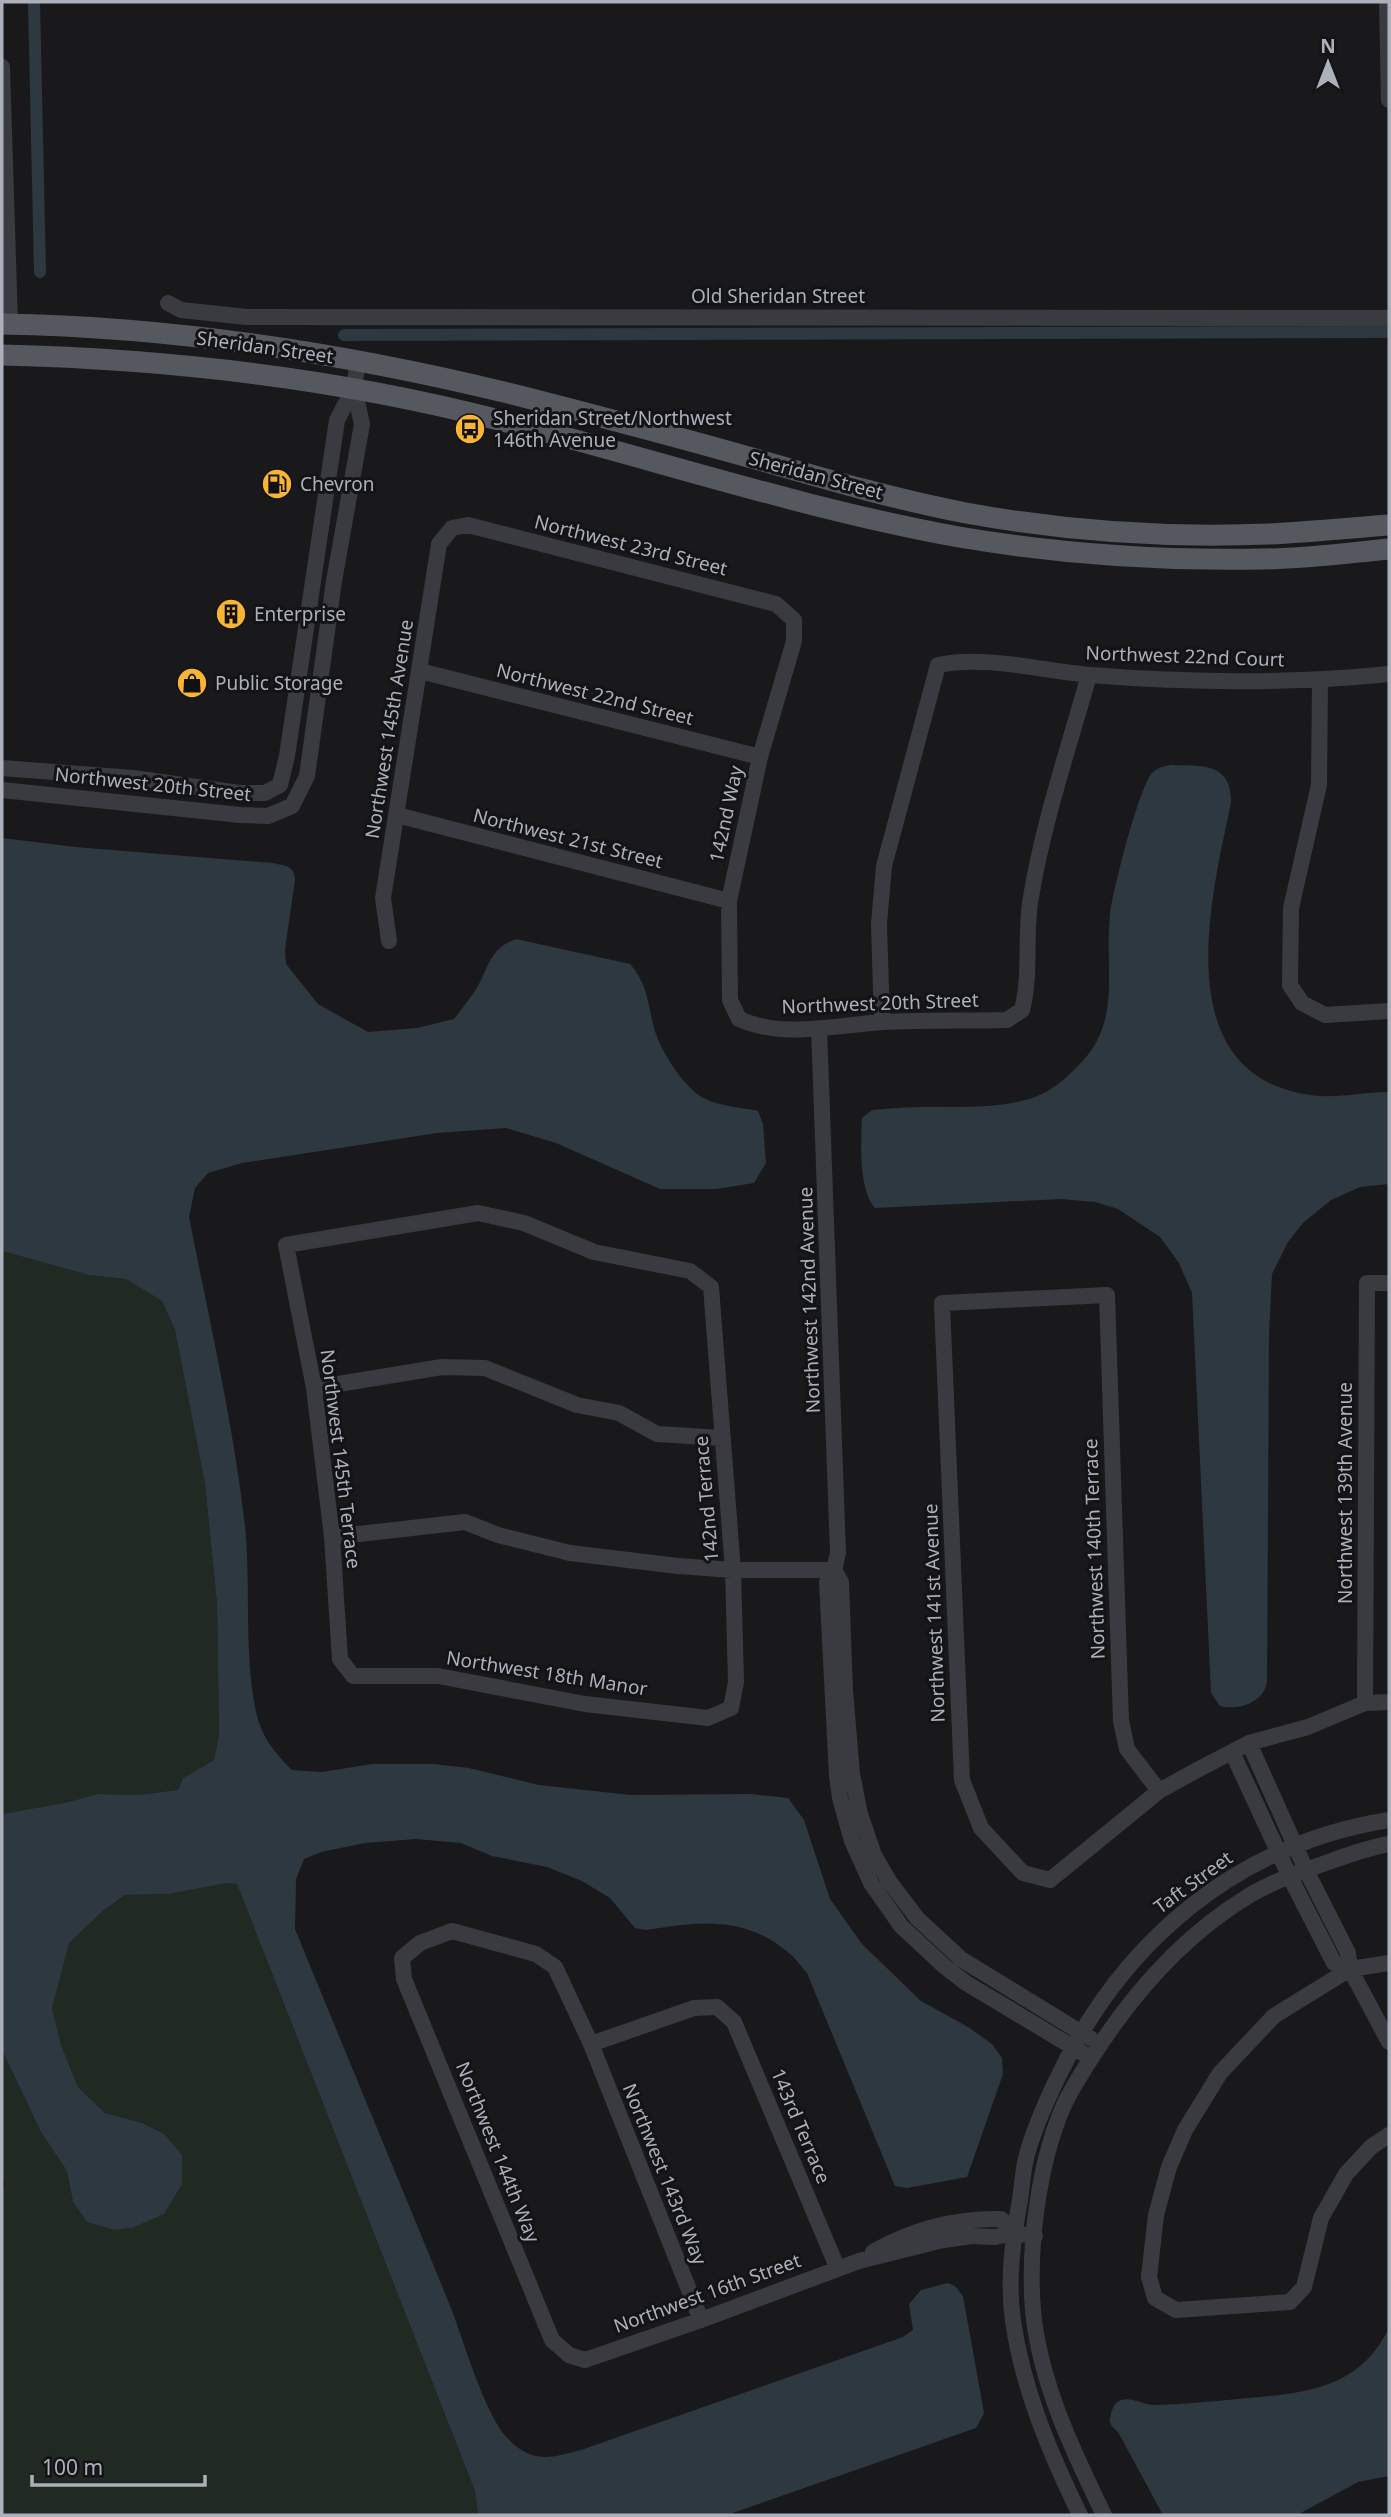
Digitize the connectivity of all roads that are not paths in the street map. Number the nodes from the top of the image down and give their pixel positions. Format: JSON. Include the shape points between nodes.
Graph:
{"nodes":[{"id":1,"x":1387,"y":2,"type":"edge"},
{"id":2,"x":2,"y":67,"type":"edge"},
{"id":3,"x":1389,"y":100,"type":"edge"},
{"id":4,"x":168,"y":303,"type":"dead end"},
{"id":5,"x":1389,"y":318,"type":"edge"},
{"id":6,"x":6,"y":324,"type":"edge"},
{"id":7,"x":84,"y":327,"type":"junction"},
{"id":8,"x":22,"y":353,"type":"edge"},
{"id":9,"x":358,"y":361,"type":"junction"},
{"id":10,"x":354,"y":388,"type":"junction"},
{"id":11,"x":1389,"y":524,"type":"edge"},
{"id":12,"x":452,"y":528,"type":"joint"},
{"id":13,"x":1389,"y":549,"type":"edge"},
{"id":14,"x":793,"y":620,"type":"joint"},
{"id":15,"x":420,"y":671,"type":"junction"},
{"id":16,"x":1389,"y":674,"type":"edge"},
{"id":17,"x":1088,"y":675,"type":"junction"},
{"id":18,"x":1320,"y":681,"type":"junction"},
{"id":19,"x":760,"y":757,"type":"junction"},
{"id":20,"x":2,"y":768,"type":"edge"},
{"id":21,"x":2,"y":790,"type":"edge"},
{"id":22,"x":397,"y":816,"type":"junction"},
{"id":23,"x":729,"y":901,"type":"junction"},
{"id":24,"x":389,"y":942,"type":"dead end"},
{"id":25,"x":1389,"y":1011,"type":"edge"},
{"id":26,"x":738,"y":1019,"type":"joint"},
{"id":27,"x":882,"y":1022,"type":"junction"},
{"id":28,"x":819,"y":1029,"type":"junction"},
{"id":29,"x":286,"y":1245,"type":"joint"},
{"id":30,"x":1389,"y":1283,"type":"edge"},
{"id":31,"x":1107,"y":1295,"type":"joint"},
{"id":32,"x":314,"y":1388,"type":"junction"},
{"id":33,"x":722,"y":1438,"type":"junction"},
{"id":34,"x":332,"y":1537,"type":"junction"},
{"id":35,"x":733,"y":1570,"type":"junction"},
{"id":36,"x":834,"y":1570,"type":"junction"},
{"id":37,"x":353,"y":1676,"type":"joint"},
{"id":38,"x":1389,"y":1702,"type":"edge"},
{"id":39,"x":1365,"y":1703,"type":"junction"},
{"id":40,"x":731,"y":1708,"type":"joint"},
{"id":41,"x":1249,"y":1743,"type":"junction"},
{"id":42,"x":1232,"y":1752,"type":"junction"},
{"id":43,"x":1159,"y":1791,"type":"junction"},
{"id":44,"x":1389,"y":1820,"type":"edge"},
{"id":45,"x":1389,"y":1844,"type":"edge"},
{"id":46,"x":1295,"y":1846,"type":"junction"},
{"id":47,"x":1279,"y":1853,"type":"junction"},
{"id":48,"x":1306,"y":1870,"type":"junction"},
{"id":49,"x":1290,"y":1877,"type":"junction"},
{"id":50,"x":402,"y":1958,"type":"joint"},
{"id":51,"x":1389,"y":1963,"type":"edge"},
{"id":52,"x":1350,"y":1969,"type":"junction"},
{"id":53,"x":1081,"y":2033,"type":"junction"},
{"id":54,"x":1389,"y":2042,"type":"edge"},
{"id":55,"x":591,"y":2044,"type":"junction"},
{"id":56,"x":1072,"y":2048,"type":"junction"},
{"id":57,"x":1096,"y":2051,"type":"junction"},
{"id":58,"x":1389,"y":2135,"type":"edge"},
{"id":59,"x":1014,"y":2233,"type":"junction"},
{"id":60,"x":1035,"y":2236,"type":"junction"},
{"id":61,"x":837,"y":2267,"type":"junction"},
{"id":62,"x":701,"y":2320,"type":"junction"},
{"id":63,"x":569,"y":2355,"type":"joint"},
{"id":64,"x":1080,"y":2515,"type":"edge"},
{"id":65,"x":1104,"y":2515,"type":"edge"}],
"edges":[{"from":1,"to":3,"type":"street"},
{"from":2,"to":6,"type":"street"},
{"from":4,"to":5,"type":"street","name":"Old Sheridan Street","via":[[181,310],[247,317]]},
{"from":6,"to":7,"type":"main road","name":"Sheridan Street"},
{"from":6,"to":8,"type":"main road"},
{"from":7,"to":8,"type":"main road","via":[[42,338]]},
{"from":7,"to":9,"type":"main road","name":"Sheridan Street","via":[[132,329]]},
{"from":8,"to":10,"type":"main road","name":"Sheridan Street","via":[[197,366]]},
{"from":9,"to":10,"type":"street"},
{"from":9,"to":11,"type":"main road","name":"Sheridan Street","via":[[518,396],[965,512],[1146,533],[1268,534]]},
{"from":10,"to":13,"type":"main road","name":"Sheridan Street","via":[[497,419],[849,514],[959,537],[1144,558],[1265,559]]},
{"from":10,"to":20,"type":"street","name":"Northwest 20th Street","via":[[337,420],[281,785],[265,793],[239,793],[133,778]]},
{"from":10,"to":21,"type":"street","name":"Northwest 20th Street","via":[[362,424],[307,776],[292,806],[268,816],[240,816]]},
{"from":12,"to":14,"type":"street","name":"Northwest 23rd Street","via":[[468,525],[776,604]]},
{"from":12,"to":15,"type":"street","name":"Northwest 145th Avenue","via":[[439,544]]},
{"from":14,"to":19,"type":"street","name":"142nd Way","via":[[794,640]]},
{"from":15,"to":19,"type":"street","name":"Northwest 22nd Street"},
{"from":15,"to":22,"type":"street","name":"Northwest 145th Avenue"},
{"from":16,"to":18,"type":"street","name":"Northwest 22nd Court"},
{"from":17,"to":18,"type":"street","name":"Northwest 22nd Court"},
{"from":17,"to":27,"type":"street","name":"Northwest 20th Street","via":[[1030,905],[1022,1010],[1007,1020]]},
{"from":17,"to":27,"type":"street","name":"Northwest 22nd Court","via":[[963,660],[938,665],[884,866]]},
{"from":18,"to":25,"type":"street","via":[[1319,785],[1292,908],[1290,985],[1302,1003],[1325,1015]]},
{"from":19,"to":23,"type":"street","name":"142nd Way"},
{"from":22,"to":23,"type":"street","name":"Northwest 21st Street"},
{"from":22,"to":24,"type":"street","name":"Northwest 145th Avenue","via":[[383,898]]},
{"from":23,"to":26,"type":"street","name":"142nd Way","via":[[730,1000]]},
{"from":26,"to":28,"type":"street","name":"Northwest 20th Street","via":[[757,1028]]},
{"from":27,"to":28,"type":"street","name":"Northwest 20th Street"},
{"from":28,"to":36,"type":"street","name":"Northwest 142nd Avenue","via":[[838,1527]]},
{"from":29,"to":32,"type":"street","name":"Northwest 145th Terrace"},
{"from":29,"to":33,"type":"street","name":"142nd Terrace","via":[[478,1213],[524,1223],[594,1252],[690,1271],[711,1287]]},
{"from":30,"to":39,"type":"street","name":"Northwest 139th Avenue","via":[[1367,1283]]},
{"from":31,"to":43,"type":"street","name":"Northwest 140th Terrace","via":[[1121,1721],[1127,1749]]},
{"from":31,"to":43,"type":"street","name":"Northwest 141st Avenue","via":[[942,1303],[962,1780],[981,1828],[1023,1873],[1050,1880]]},
{"from":32,"to":33,"type":"street","via":[[442,1367],[485,1368],[577,1405],[619,1413],[657,1434]]},
{"from":32,"to":34,"type":"street","name":"Northwest 145th Terrace"},
{"from":33,"to":35,"type":"street","name":"142nd Terrace"},
{"from":34,"to":35,"type":"street","via":[[465,1522],[569,1553]]},
{"from":34,"to":37,"type":"street","name":"Northwest 145th Terrace","via":[[340,1659]]},
{"from":35,"to":36,"type":"street"},
{"from":35,"to":40,"type":"street","name":"142nd Terrace","via":[[736,1682]]},
{"from":36,"to":53,"type":"street","name":"Northwest 142nd Avenue","via":[[841,1583],[852,1774],[874,1855],[903,1901],[961,1959]]},
{"from":36,"to":56,"type":"street","name":"Northwest 142nd Avenue","via":[[827,1583],[836,1776],[859,1860],[885,1905],[920,1946],[966,1983]]},
{"from":37,"to":40,"type":"street","name":"Northwest 18th Manor","via":[[438,1676],[585,1704],[708,1718]]},
{"from":38,"to":39,"type":"street"},
{"from":39,"to":41,"type":"street","via":[[1308,1727]]},
{"from":41,"to":42,"type":"street"},
{"from":41,"to":46,"type":"street"},
{"from":42,"to":43,"type":"street"},
{"from":42,"to":47,"type":"street"},
{"from":44,"to":46,"type":"street","name":"Taft Street"},
{"from":45,"to":48,"type":"street"},
{"from":46,"to":47,"type":"street","name":"Taft Street"},
{"from":46,"to":48,"type":"street"},
{"from":47,"to":49,"type":"street"},
{"from":47,"to":53,"type":"street","name":"Taft Street","via":[[1239,1872],[1175,1918],[1141,1951]]},
{"from":48,"to":49,"type":"street"},
{"from":48,"to":52,"type":"street","via":[[1348,1953]]},
{"from":49,"to":52,"type":"street","via":[[1334,1963]]},
{"from":49,"to":57,"type":"street","via":[[1252,1893],[1189,1939],[1156,1971]]},
{"from":50,"to":55,"type":"street","name":"Northwest 143rd Way","via":[[420,1943],[452,1931],[536,1954],[555,1967]]},
{"from":50,"to":63,"type":"street","name":"Northwest 144th Way","via":[[404,1979],[552,2340]]},
{"from":51,"to":52,"type":"street"},
{"from":52,"to":54,"type":"street"},
{"from":52,"to":58,"type":"street","via":[[1274,2016],[1220,2073],[1185,2130],[1156,2214],[1149,2277],[1155,2298],[1176,2310],[1290,2302],[1304,2287],[1321,2218],[1346,2174]]},
{"from":53,"to":56,"type":"street","name":"Taft Street"},
{"from":53,"to":57,"type":"street","name":"Northwest 142nd Avenue"},
{"from":55,"to":61,"type":"street","name":"143rd Terrace","via":[[694,2008],[717,2007],[734,2022]]},
{"from":55,"to":62,"type":"street","name":"Northwest 143rd Way"},
{"from":56,"to":57,"type":"street","name":"Northwest 142nd Avenue"},
{"from":56,"to":59,"type":"street","via":[[1027,2157]]},
{"from":57,"to":60,"type":"street","via":[[1063,2106],[1047,2153]]},
{"from":59,"to":60,"type":"street","name":"Northwest 16th Street"},
{"from":59,"to":61,"type":"street","name":"Northwest 16th Street","via":[[1002,2219],[956,2221],[898,2238],[859,2261]]},
{"from":59,"to":64,"type":"street","via":[[1013,2319],[1024,2375],[1041,2430]]},
{"from":60,"to":65,"type":"street","via":[[1034,2313],[1044,2367],[1061,2421]]},
{"from":61,"to":62,"type":"street","name":"Northwest 16th Street"},
{"from":62,"to":63,"type":"street","name":"Northwest 16th Street","via":[[585,2360]]}]}
